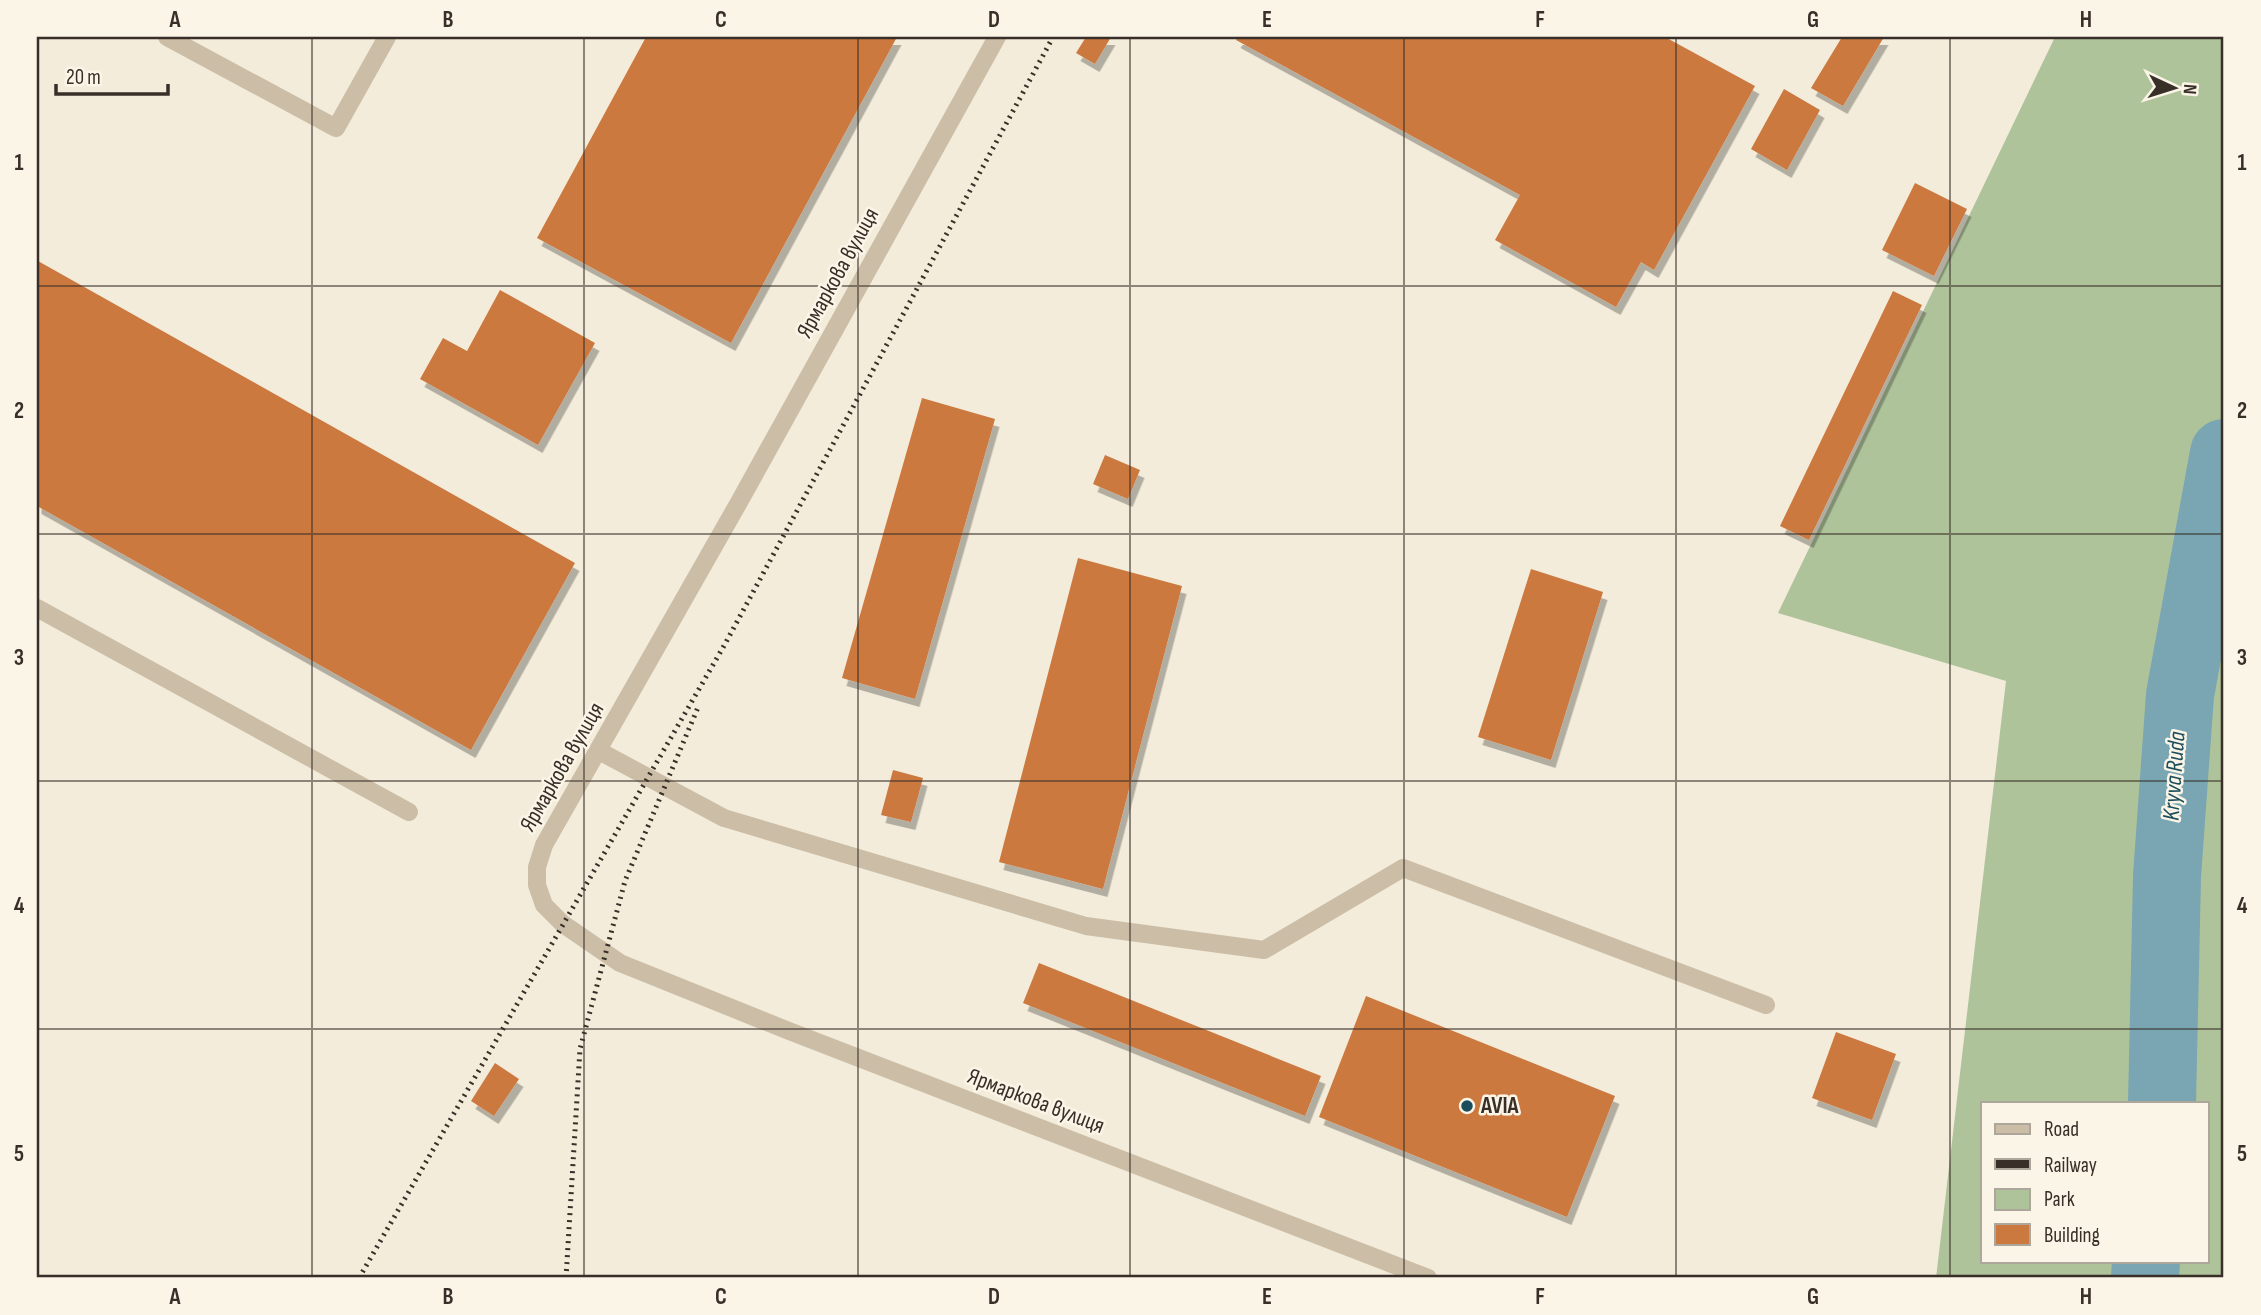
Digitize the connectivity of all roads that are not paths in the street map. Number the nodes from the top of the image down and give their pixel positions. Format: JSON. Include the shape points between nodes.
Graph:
{"nodes":[{"id":1,"x":167,"y":37,"type":"edge"},
{"id":2,"x":387,"y":37,"type":"edge"},
{"id":3,"x":997,"y":37,"type":"edge"},
{"id":4,"x":37,"y":608,"type":"edge"},
{"id":5,"x":599,"y":751,"type":"junction"},
{"id":6,"x":409,"y":812,"type":"dead end"},
{"id":7,"x":1766,"y":1005,"type":"dead end"},
{"id":8,"x":1428,"y":1278,"type":"edge"}],
"edges":[{"from":1,"to":2,"type":"street","via":[[336,128]]},
{"from":3,"to":5,"type":"street","name":"Ярмаркова вулиця"},
{"from":4,"to":6,"type":"street"},
{"from":5,"to":7,"type":"street","via":[[724,818],[1086,926],[1264,950],[1403,868]]},
{"from":5,"to":8,"type":"street","name":"Ярмаркова вулиця","via":[[544,845],[537,885],[544,905],[556,919],[620,963]]}]}
